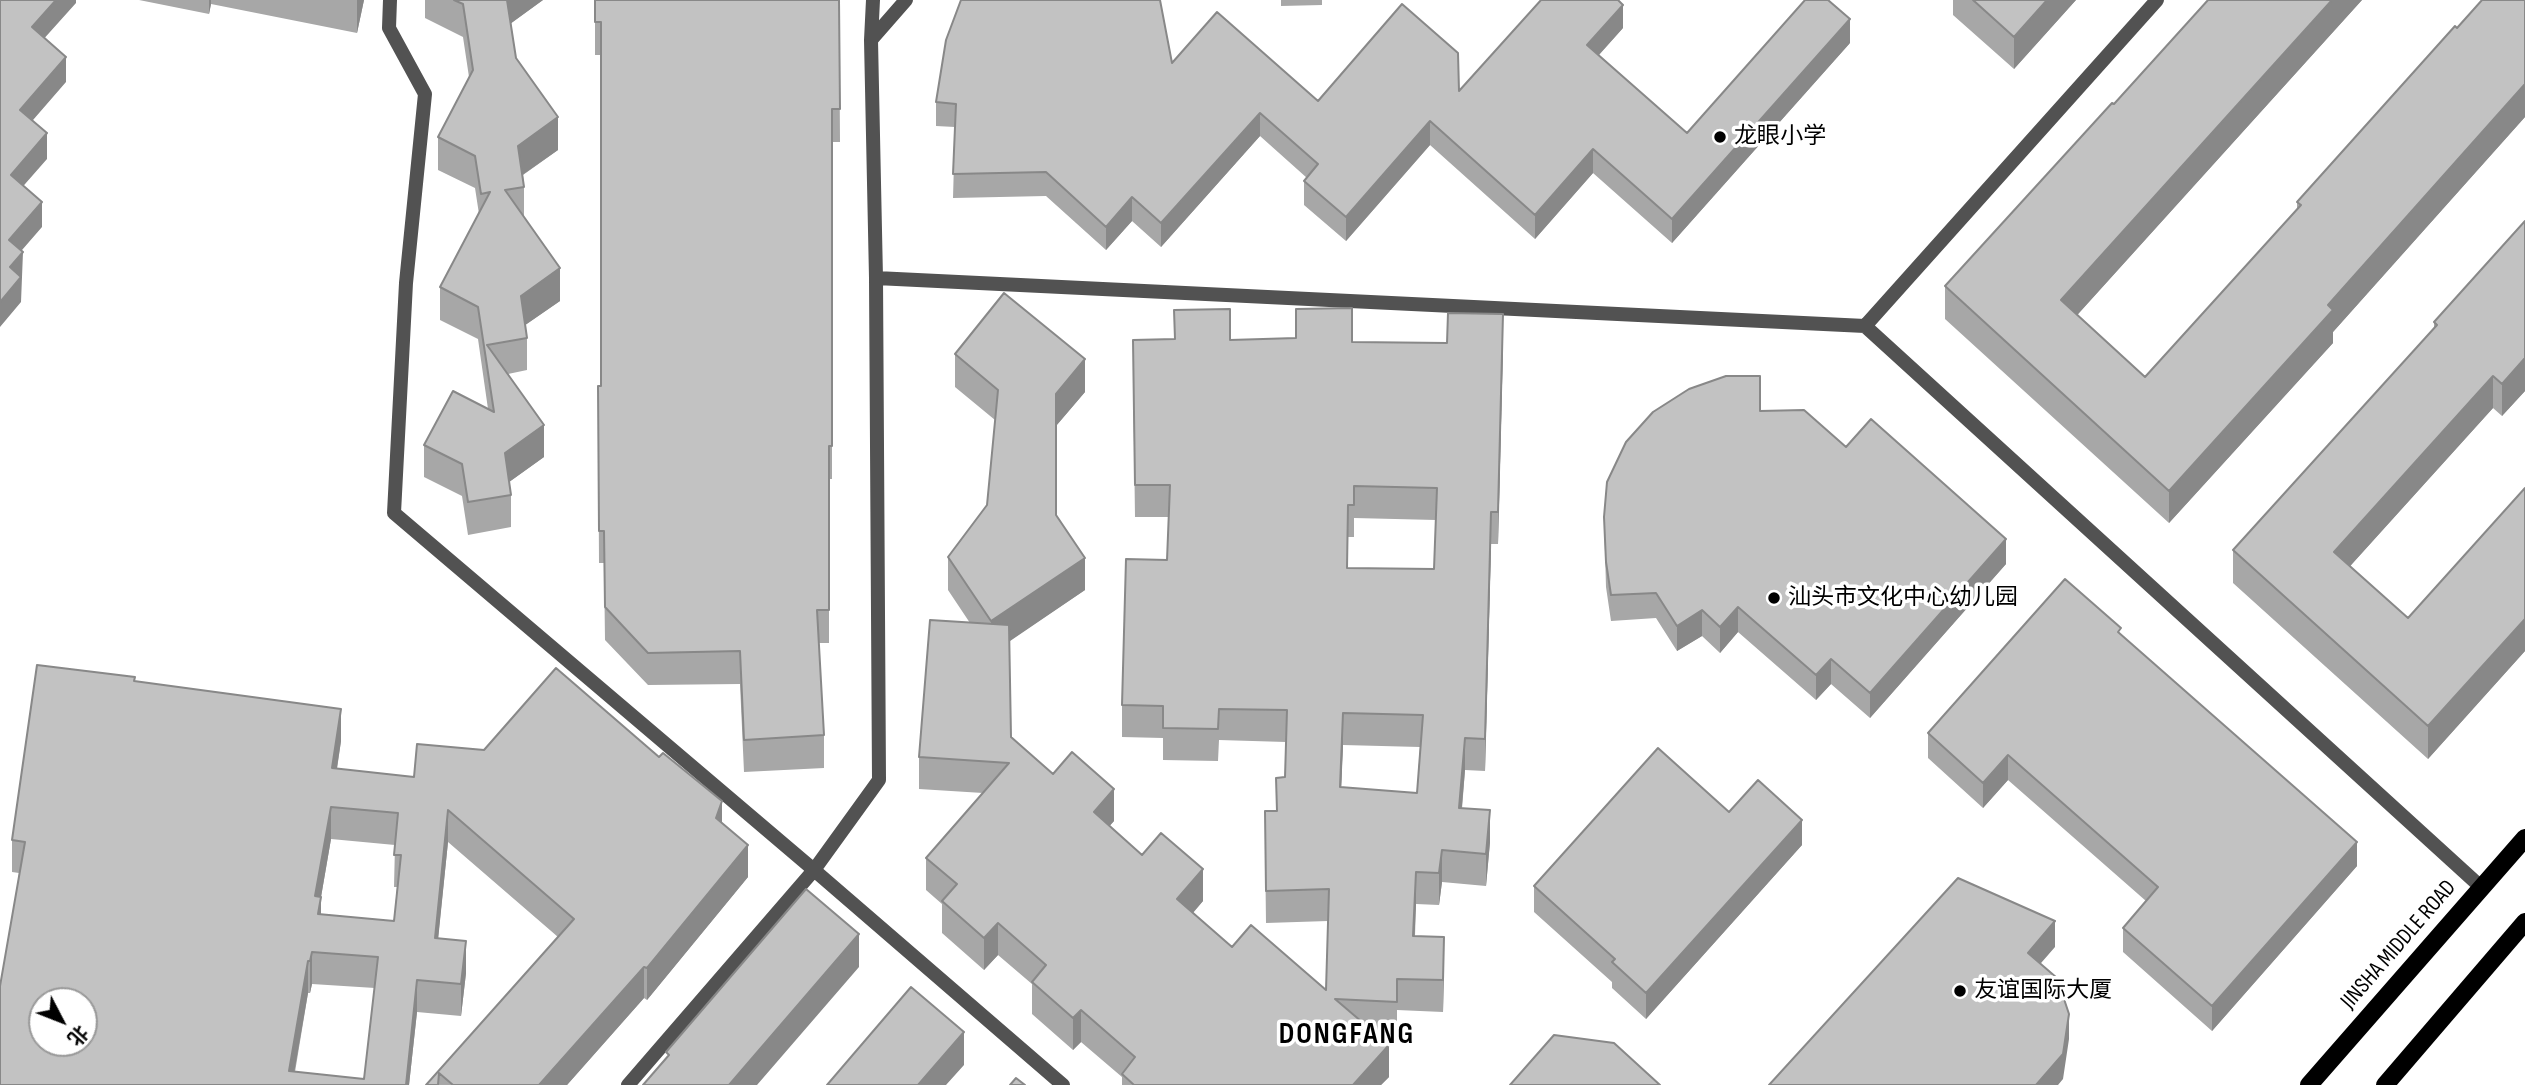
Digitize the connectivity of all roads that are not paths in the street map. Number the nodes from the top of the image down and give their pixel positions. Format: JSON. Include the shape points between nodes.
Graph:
{"nodes":[{"id":1,"x":390,"y":0,"type":"edge"},
{"id":2,"x":873,"y":0,"type":"edge"},
{"id":3,"x":906,"y":0,"type":"edge"},
{"id":4,"x":2157,"y":0,"type":"edge"},
{"id":5,"x":871,"y":40,"type":"junction"},
{"id":6,"x":876,"y":278,"type":"junction"},
{"id":7,"x":1865,"y":326,"type":"junction"},
{"id":8,"x":2525,"y":838,"type":"edge"},
{"id":9,"x":814,"y":870,"type":"junction"},
{"id":10,"x":2482,"y":888,"type":"junction"},
{"id":11,"x":2525,"y":922,"type":"edge"},
{"id":12,"x":628,"y":1085,"type":"edge"},
{"id":13,"x":1063,"y":1085,"type":"edge"},
{"id":14,"x":2309,"y":1085,"type":"edge"},
{"id":15,"x":2385,"y":1085,"type":"edge"}],
"edges":[{"from":1,"to":9,"type":"street","via":[[388,28],[425,94],[407,283],[394,513]]},
{"from":2,"to":5,"type":"street"},
{"from":3,"to":5,"type":"street"},
{"from":4,"to":7,"type":"street"},
{"from":5,"to":6,"type":"street"},
{"from":6,"to":7,"type":"street"},
{"from":6,"to":9,"type":"street","via":[[879,780]]},
{"from":7,"to":10,"type":"street"},
{"from":8,"to":10,"type":"main road","name":"JINSHA MIDDLE ROAD"},
{"from":9,"to":12,"type":"street"},
{"from":9,"to":13,"type":"street"},
{"from":10,"to":14,"type":"main road","name":"JINSHA MIDDLE ROAD"},
{"from":11,"to":15,"type":"main road"}]}
